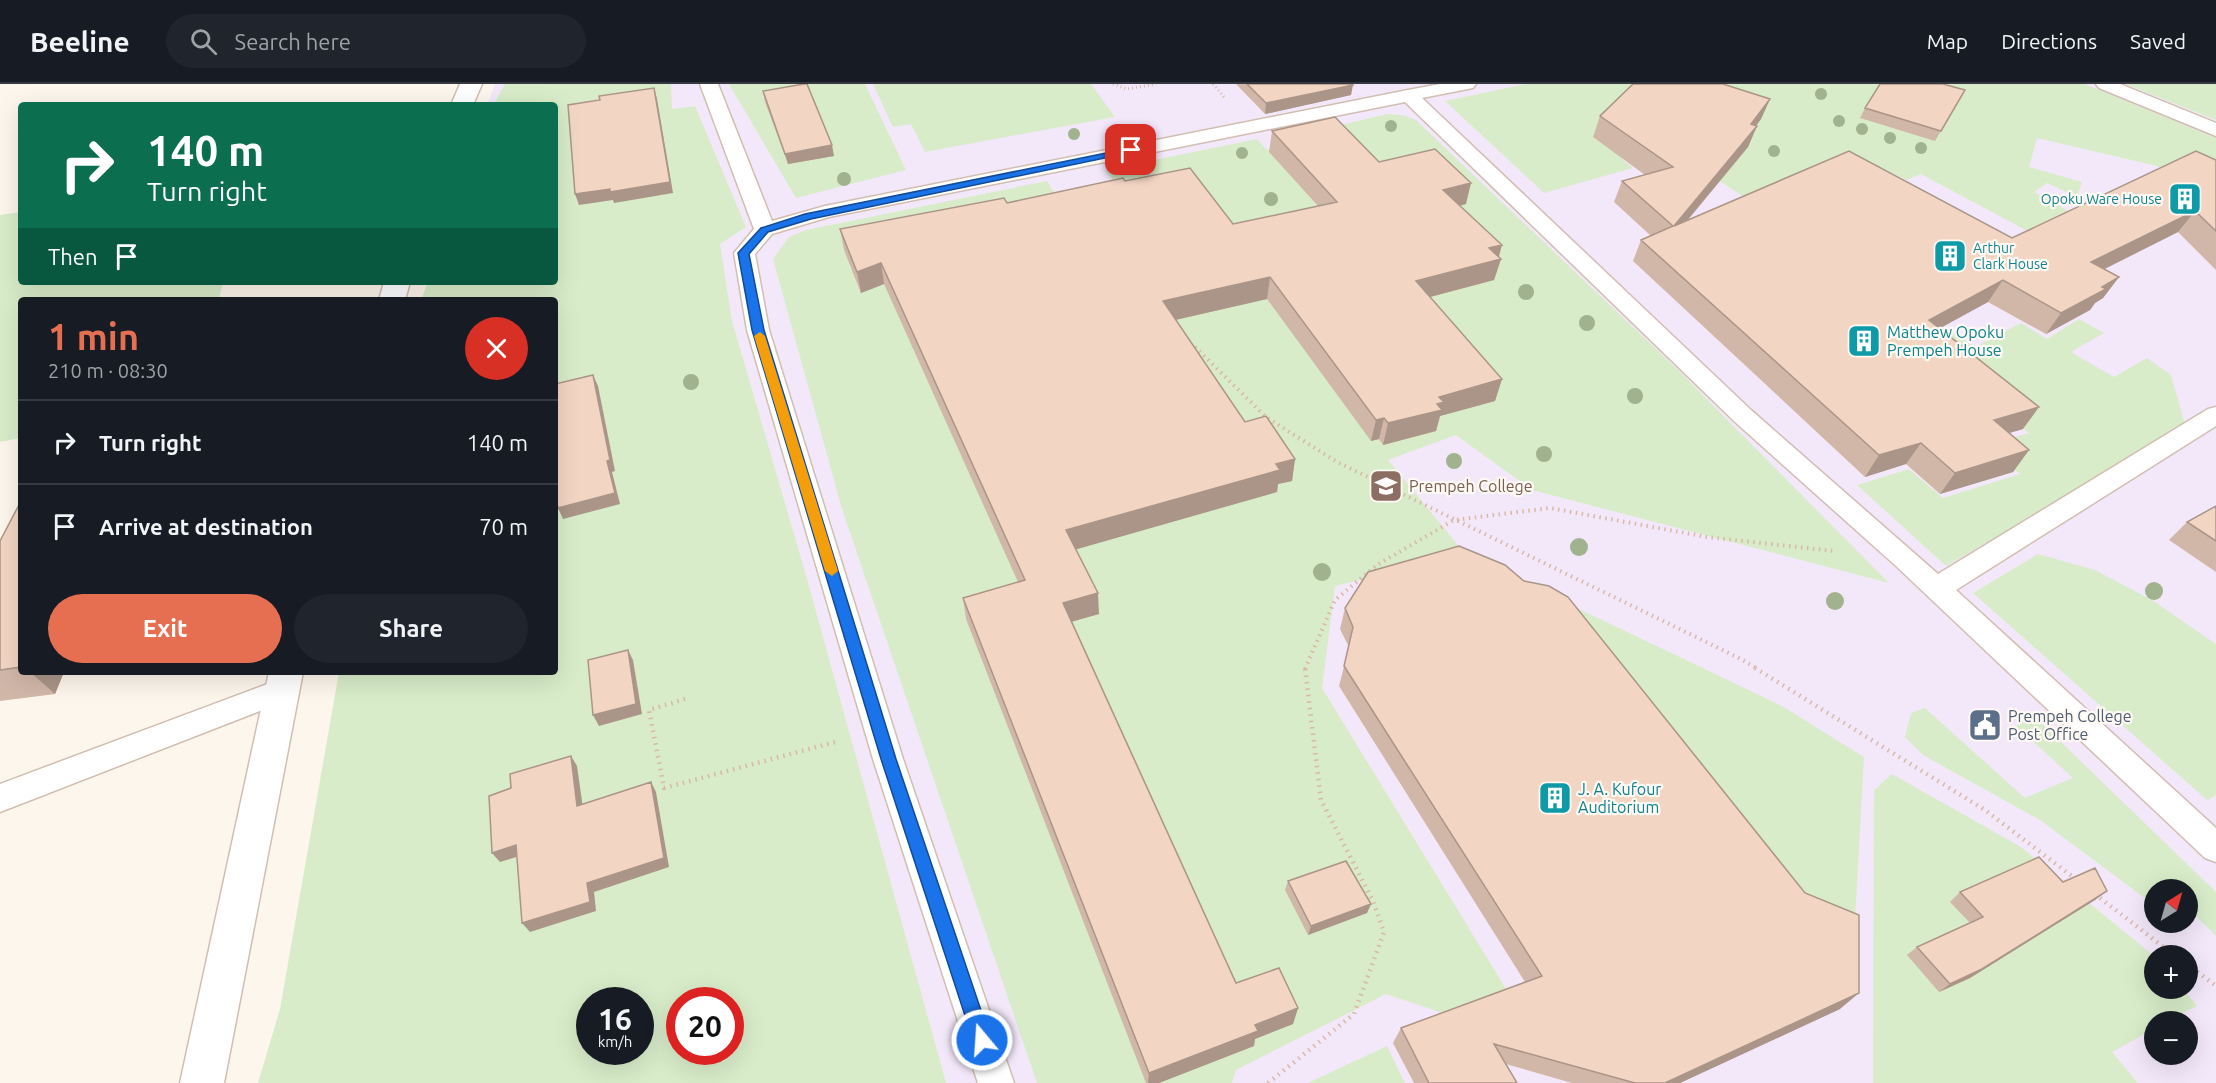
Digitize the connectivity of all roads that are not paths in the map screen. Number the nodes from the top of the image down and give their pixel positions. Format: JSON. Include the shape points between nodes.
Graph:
{"nodes":[{"id":1,"x":471,"y":84,"type":"edge"},
{"id":2,"x":709,"y":84,"type":"edge"},
{"id":3,"x":1467,"y":84,"type":"edge"},
{"id":4,"x":2105,"y":84,"type":"edge"},
{"id":5,"x":1408,"y":95,"type":"junction"},
{"id":6,"x":463,"y":102,"type":"edge"},
{"id":7,"x":2216,"y":130,"type":"edge"},
{"id":8,"x":765,"y":230,"type":"junction"},
{"id":9,"x":2216,"y":415,"type":"edge"},
{"id":10,"x":1937,"y":588,"type":"junction"},
{"id":11,"x":284,"y":681,"type":"edge"},
{"id":12,"x":0,"y":798,"type":"edge"},
{"id":13,"x":2216,"y":848,"type":"edge"},
{"id":14,"x":202,"y":1083,"type":"edge"},
{"id":15,"x":996,"y":1083,"type":"edge"}],
"edges":[{"from":1,"to":6,"type":"street"},
{"from":2,"to":8,"type":"lane"},
{"from":3,"to":5,"type":"lane"},
{"from":4,"to":7,"type":"lane"},
{"from":5,"to":8,"type":"lane","via":[[825,212]]},
{"from":5,"to":10,"type":"lane","via":[[1743,416]]},
{"from":8,"to":15,"type":"lane","via":[[744,253],[758,330],[880,729]]},
{"from":9,"to":10,"type":"lane"},
{"from":10,"to":13,"type":"lane"},
{"from":11,"to":12,"type":"lane"},
{"from":11,"to":14,"type":"street"}]}
